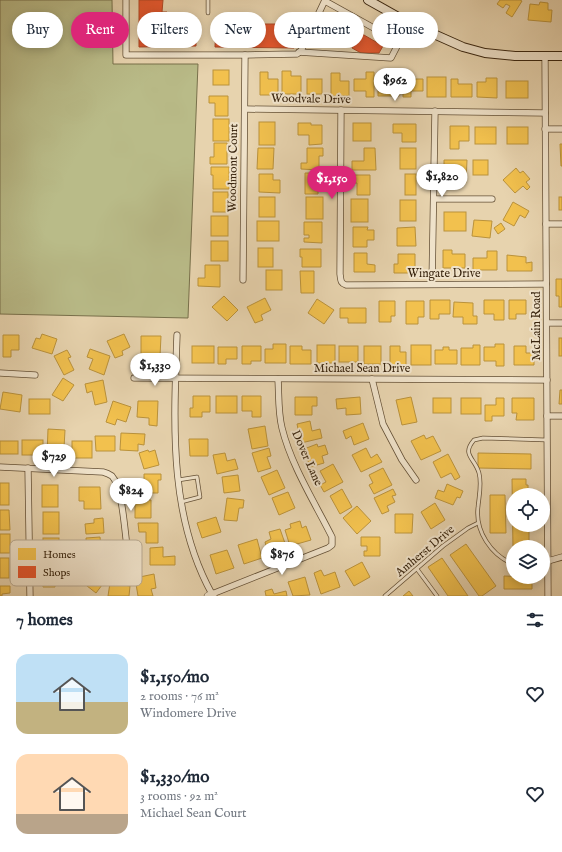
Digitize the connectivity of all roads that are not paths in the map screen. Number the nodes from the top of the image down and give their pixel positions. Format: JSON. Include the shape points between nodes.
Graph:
{"nodes":[{"id":1,"x":126,"y":0,"type":"edge"},
{"id":2,"x":208,"y":0,"type":"edge"},
{"id":3,"x":325,"y":0,"type":"edge"},
{"id":4,"x":368,"y":0,"type":"edge"},
{"id":5,"x":389,"y":12,"type":"edge"},
{"id":6,"x":208,"y":13,"type":"dead end"},
{"id":7,"x":372,"y":27,"type":"edge"},
{"id":8,"x":438,"y":36,"type":"edge"},
{"id":9,"x":396,"y":48,"type":"edge"},
{"id":10,"x":299,"y":52,"type":"junction"},
{"id":11,"x":245,"y":55,"type":"junction"},
{"id":12,"x":545,"y":56,"type":"junction"},
{"id":13,"x":562,"y":56,"type":"edge"},
{"id":14,"x":245,"y":109,"type":"junction"},
{"id":15,"x":341,"y":110,"type":"junction"},
{"id":16,"x":435,"y":111,"type":"junction"},
{"id":17,"x":545,"y":113,"type":"junction"},
{"id":18,"x":562,"y":129,"type":"edge"},
{"id":19,"x":545,"y":130,"type":"junction"},
{"id":20,"x":434,"y":199,"type":"junction"},
{"id":21,"x":492,"y":199,"type":"dead end"},
{"id":22,"x":546,"y":224,"type":"junction"},
{"id":23,"x":562,"y":224,"type":"edge"},
{"id":24,"x":243,"y":280,"type":"dead end"},
{"id":25,"x":432,"y":284,"type":"junction"},
{"id":26,"x":546,"y":284,"type":"junction"},
{"id":27,"x":546,"y":323,"type":"junction"},
{"id":28,"x":562,"y":323,"type":"edge"},
{"id":29,"x":178,"y":335,"type":"dead end"},
{"id":30,"x":0,"y":373,"type":"edge"},
{"id":31,"x":35,"y":375,"type":"dead end"},
{"id":32,"x":134,"y":378,"type":"dead end"},
{"id":33,"x":176,"y":378,"type":"junction"},
{"id":34,"x":278,"y":379,"type":"junction"},
{"id":35,"x":372,"y":379,"type":"junction"},
{"id":36,"x":547,"y":380,"type":"junction"},
{"id":37,"x":547,"y":416,"type":"junction"},
{"id":38,"x":562,"y":416,"type":"edge"},
{"id":39,"x":547,"y":440,"type":"junction"},
{"id":40,"x":0,"y":467,"type":"edge"},
{"id":41,"x":28,"y":468,"type":"junction"},
{"id":42,"x":178,"y":480,"type":"junction"},
{"id":43,"x":416,"y":480,"type":"dead end"},
{"id":44,"x":181,"y":502,"type":"junction"},
{"id":45,"x":478,"y":523,"type":"junction"},
{"id":46,"x":29,"y":540,"type":"edge"},
{"id":47,"x":126,"y":540,"type":"edge"},
{"id":48,"x":546,"y":540,"type":"edge"},
{"id":49,"x":562,"y":557,"type":"edge"},
{"id":50,"x":506,"y":560,"type":"edge"},
{"id":51,"x":550,"y":560,"type":"edge"},
{"id":52,"x":417,"y":569,"type":"junction"},
{"id":53,"x":547,"y":584,"type":"edge"},
{"id":54,"x":30,"y":586,"type":"edge"},
{"id":55,"x":211,"y":595,"type":"edge"},
{"id":56,"x":30,"y":596,"type":"edge"},
{"id":57,"x":385,"y":596,"type":"edge"},
{"id":58,"x":437,"y":596,"type":"edge"},
{"id":59,"x":548,"y":596,"type":"edge"}],
"edges":[{"from":1,"to":11,"type":"street","via":[[126,55]]},
{"from":2,"to":6,"type":"lane"},
{"from":3,"to":7,"type":"street"},
{"from":3,"to":10,"type":"street","via":[[306,43]]},
{"from":4,"to":5,"type":"main road"},
{"from":8,"to":12,"type":"main road","via":[[485,53]]},
{"from":9,"to":10,"type":"street","via":[[391,58]]},
{"from":10,"to":11,"type":"street"},
{"from":11,"to":14,"type":"street","name":"Woodmont Court"},
{"from":12,"to":13,"type":"main road"},
{"from":12,"to":17,"type":"street","name":"McLain Road"},
{"from":14,"to":15,"type":"street","name":"Woodvale Drive"},
{"from":14,"to":24,"type":"street","name":"Woodmont Court"},
{"from":15,"to":16,"type":"street","name":"Woodvale Drive"},
{"from":15,"to":25,"type":"street","name":"Wingate Drive","via":[[341,281],[343,284]]},
{"from":16,"to":17,"type":"street","name":"Woodvale Drive"},
{"from":16,"to":20,"type":"street"},
{"from":17,"to":19,"type":"street","name":"McLain Road"},
{"from":18,"to":19,"type":"street"},
{"from":19,"to":22,"type":"street","name":"McLain Road"},
{"from":20,"to":21,"type":"street"},
{"from":20,"to":25,"type":"street"},
{"from":22,"to":23,"type":"street"},
{"from":22,"to":26,"type":"street","name":"McLain Road"},
{"from":25,"to":26,"type":"street","name":"Wingate Drive"},
{"from":26,"to":27,"type":"street","name":"McLain Road"},
{"from":27,"to":28,"type":"street"},
{"from":27,"to":36,"type":"street","name":"McLain Road"},
{"from":29,"to":33,"type":"street"},
{"from":30,"to":31,"type":"street"},
{"from":32,"to":33,"type":"street","name":"Michael Sean Drive"},
{"from":33,"to":34,"type":"street","name":"Michael Sean Drive"},
{"from":33,"to":42,"type":"street","via":[[174,434]]},
{"from":34,"to":35,"type":"street","name":"Michael Sean Drive"},
{"from":34,"to":55,"type":"street","name":"Dover Lane","via":[[279,413],[286,441],[332,537],[332,545]]},
{"from":35,"to":36,"type":"street","name":"Michael Sean Drive"},
{"from":35,"to":43,"type":"street","via":[[383,424]]},
{"from":36,"to":37,"type":"street","name":"McLain Road"},
{"from":37,"to":38,"type":"street"},
{"from":37,"to":39,"type":"street","name":"McLain Road"},
{"from":39,"to":45,"type":"lane","via":[[483,438],[474,440],[469,446],[468,453],[479,472]]},
{"from":39,"to":48,"type":"street","name":"McLain Road"},
{"from":40,"to":41,"type":"street"},
{"from":41,"to":46,"type":"street"},
{"from":41,"to":47,"type":"street","via":[[110,474],[116,483],[121,500]]},
{"from":42,"to":44,"type":"street"},
{"from":42,"to":44,"type":"lane","via":[[197,477],[200,497]]},
{"from":44,"to":55,"type":"street","via":[[193,551]]},
{"from":45,"to":50,"type":"lane","via":[[483,537],[496,554]]},
{"from":45,"to":52,"type":"lane","name":"Amherst Drive","via":[[443,546]]},
{"from":49,"to":51,"type":"street"},
{"from":52,"to":57,"type":"lane","name":"Amherst Drive"},
{"from":52,"to":58,"type":"lane"},
{"from":53,"to":59,"type":"street","name":"McLain Road"},
{"from":54,"to":56,"type":"street"}]}
